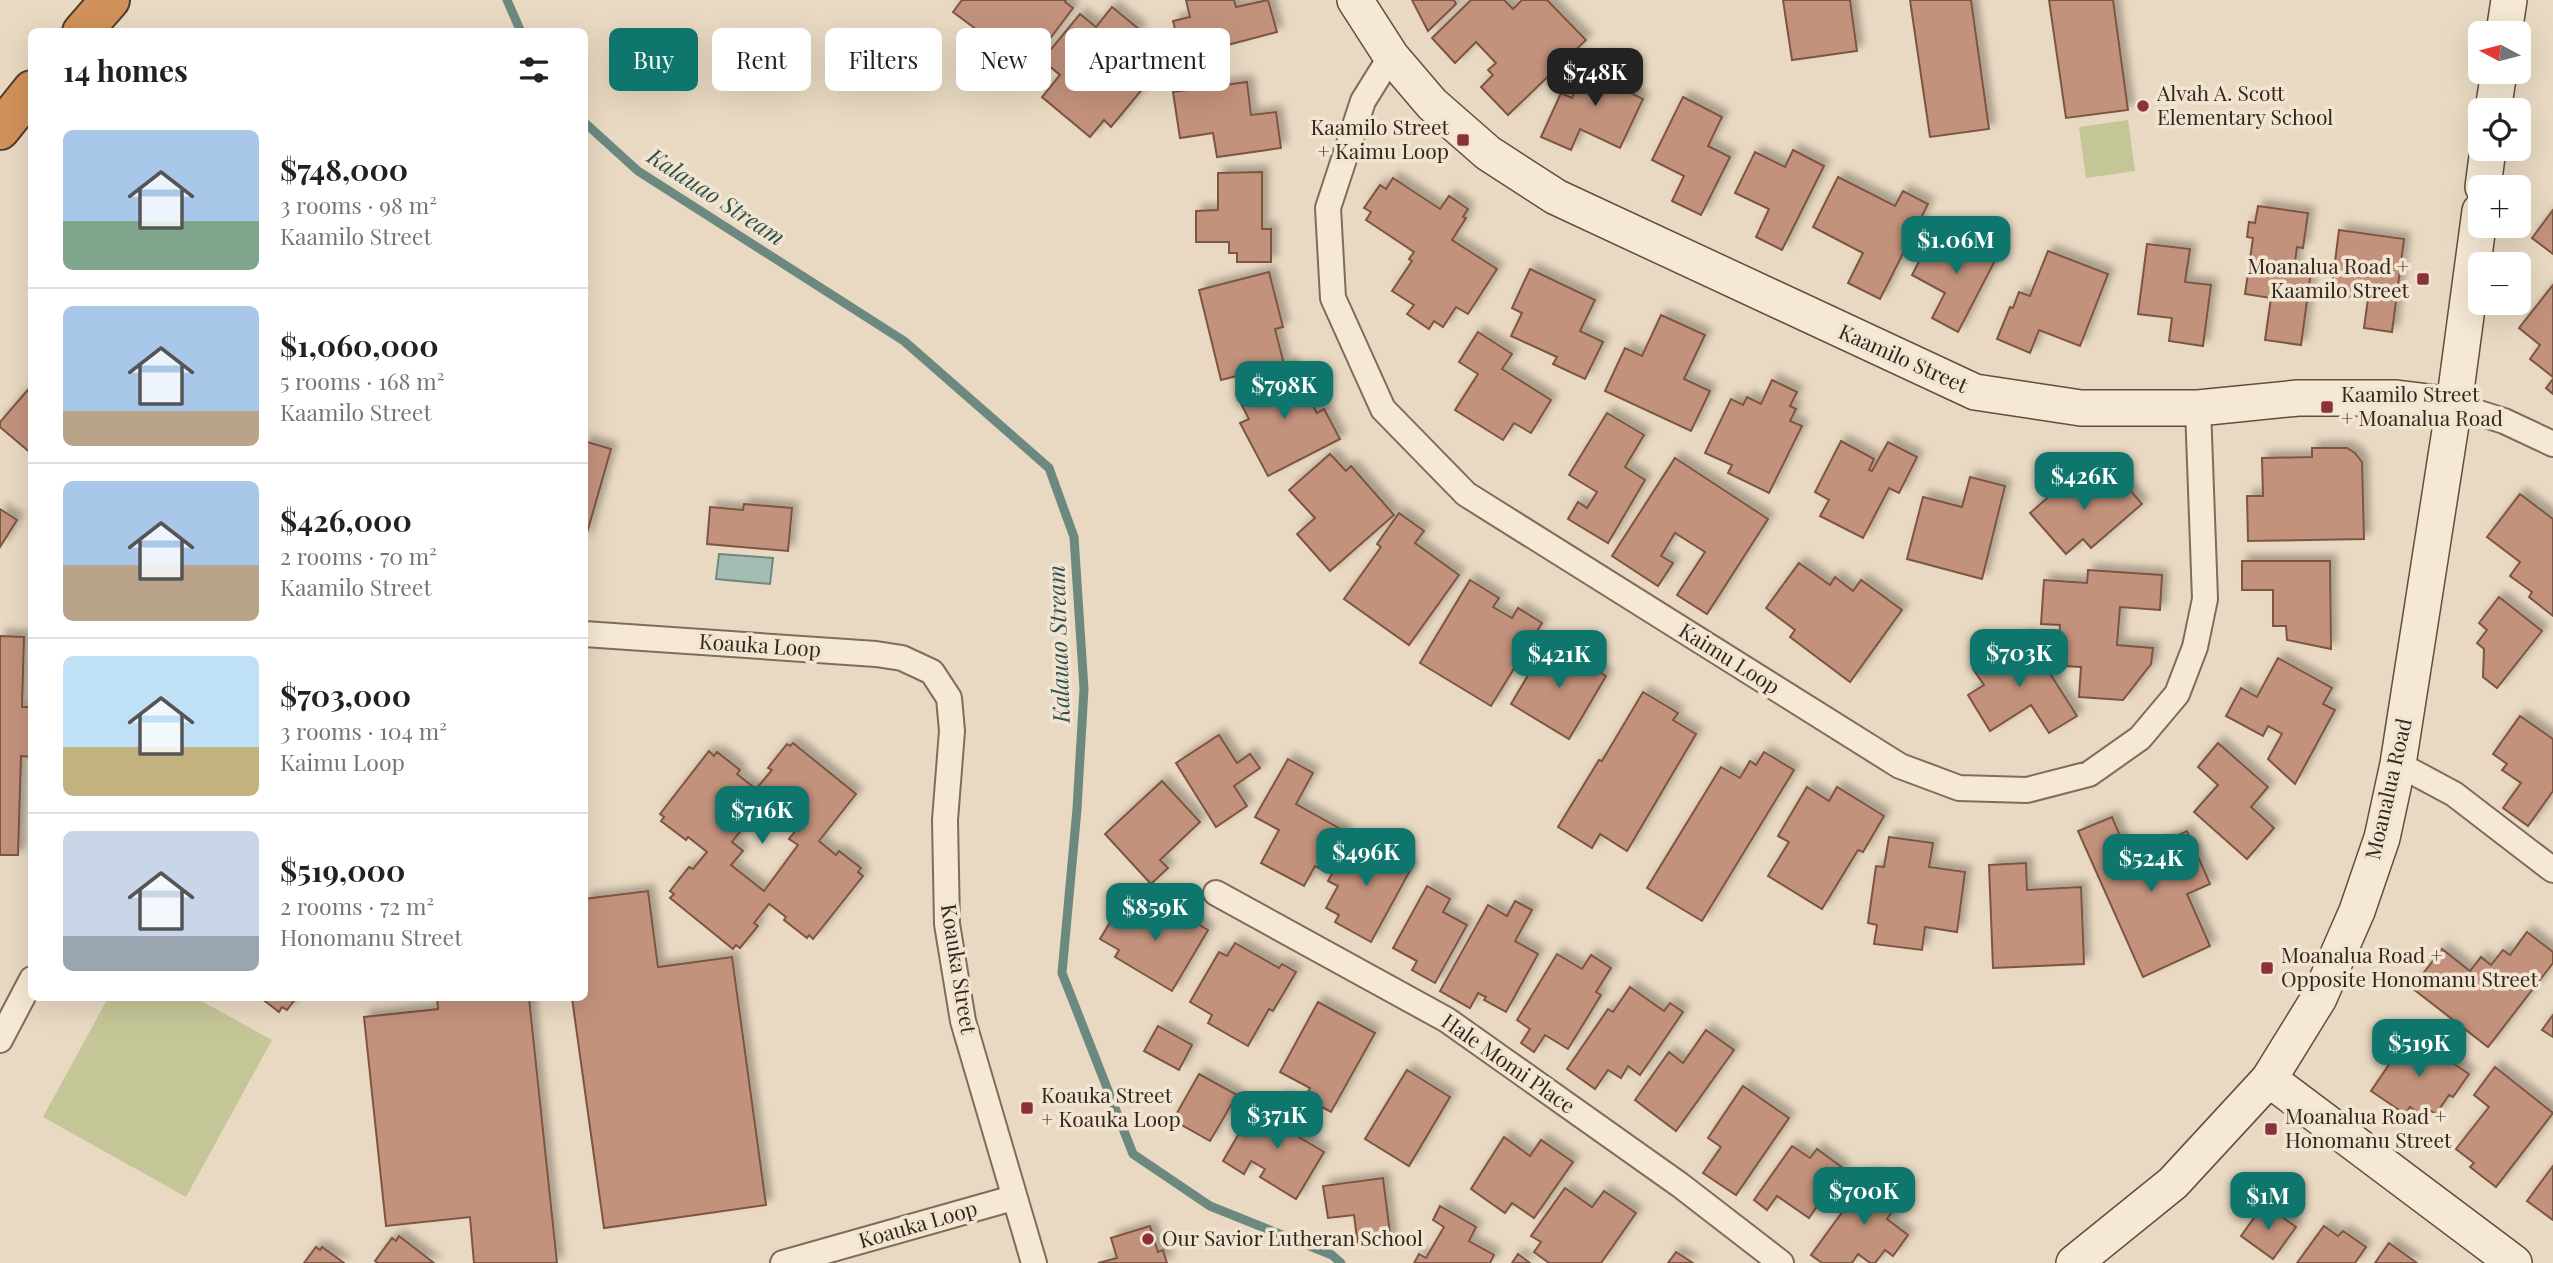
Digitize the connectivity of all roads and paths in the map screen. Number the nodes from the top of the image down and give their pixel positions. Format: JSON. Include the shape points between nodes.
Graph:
{"nodes":[{"id":1,"x":110,"y":0,"type":"edge"},
{"id":2,"x":1356,"y":0,"type":"edge"},
{"id":3,"x":2509,"y":0,"type":"edge"},
{"id":4,"x":2506,"y":21,"type":"edge"},
{"id":5,"x":86,"y":28,"type":"edge"},
{"id":6,"x":1391,"y":56,"type":"junction"},
{"id":7,"x":28,"y":95,"type":"edge"},
{"id":8,"x":0,"y":130,"type":"edge"},
{"id":9,"x":2476,"y":238,"type":"edge"},
{"id":10,"x":2454,"y":405,"type":"junction"},
{"id":11,"x":2198,"y":408,"type":"junction"},
{"id":12,"x":2553,"y":444,"type":"edge"},
{"id":13,"x":588,"y":634,"type":"edge"},
{"id":14,"x":932,"y":672,"type":"joint"},
{"id":15,"x":2398,"y":764,"type":"junction"},
{"id":16,"x":2553,"y":870,"type":"edge"},
{"id":17,"x":1216,"y":893,"type":"dead end"},
{"id":18,"x":28,"y":987,"type":"edge"},
{"id":19,"x":0,"y":1040,"type":"edge"},
{"id":20,"x":2269,"y":1079,"type":"junction"},
{"id":21,"x":1013,"y":1198,"type":"junction"},
{"id":22,"x":783,"y":1263,"type":"edge"},
{"id":23,"x":1034,"y":1263,"type":"edge"},
{"id":24,"x":1781,"y":1263,"type":"edge"},
{"id":25,"x":2074,"y":1263,"type":"edge"},
{"id":26,"x":2514,"y":1263,"type":"edge"}],
"edges":[{"from":1,"to":5,"type":"highway"},
{"from":2,"to":6,"type":"street","name":"Kaamilo Street"},
{"from":3,"to":4,"type":"street"},
{"from":6,"to":11,"type":"street","name":"Kaamilo Street","via":[[1432,104],[1488,153],[1556,197],[1975,392],[2081,408]]},
{"from":6,"to":11,"type":"street","name":"Kaimu Loop","via":[[1363,101],[1328,208],[1334,298],[1383,409],[1466,494],[1900,766],[1959,788],[2027,790],[2089,774],[2140,738],[2177,694],[2195,647],[2205,599]]},
{"from":7,"to":8,"type":"highway"},
{"from":9,"to":10,"type":"street","name":"Moanalua Road"},
{"from":10,"to":11,"type":"street","name":"Kaamilo Street","via":[[2396,398],[2298,398]]},
{"from":10,"to":12,"type":"street","name":"Kaamilo Street"},
{"from":10,"to":15,"type":"street","name":"Moanalua Road"},
{"from":13,"to":14,"type":"street","name":"Koauka Loop","via":[[876,654],[902,658]]},
{"from":14,"to":21,"type":"street","name":"Koauka Street","via":[[949,698],[953,731],[945,820],[947,924],[963,1021]]},
{"from":15,"to":16,"type":"street","via":[[2454,794]]},
{"from":15,"to":20,"type":"street","name":"Moanalua Road","via":[[2382,838],[2357,911],[2319,998]]},
{"from":17,"to":24,"type":"street","name":"Hale Momi Place","via":[[1447,1020],[1680,1185]]},
{"from":18,"to":19,"type":"street"},
{"from":20,"to":25,"type":"street","name":"Moanalua Road","via":[[2173,1183]]},
{"from":20,"to":26,"type":"street"},
{"from":21,"to":22,"type":"street","name":"Koauka Loop"},
{"from":21,"to":23,"type":"street","name":"Koauka Street"}]}
